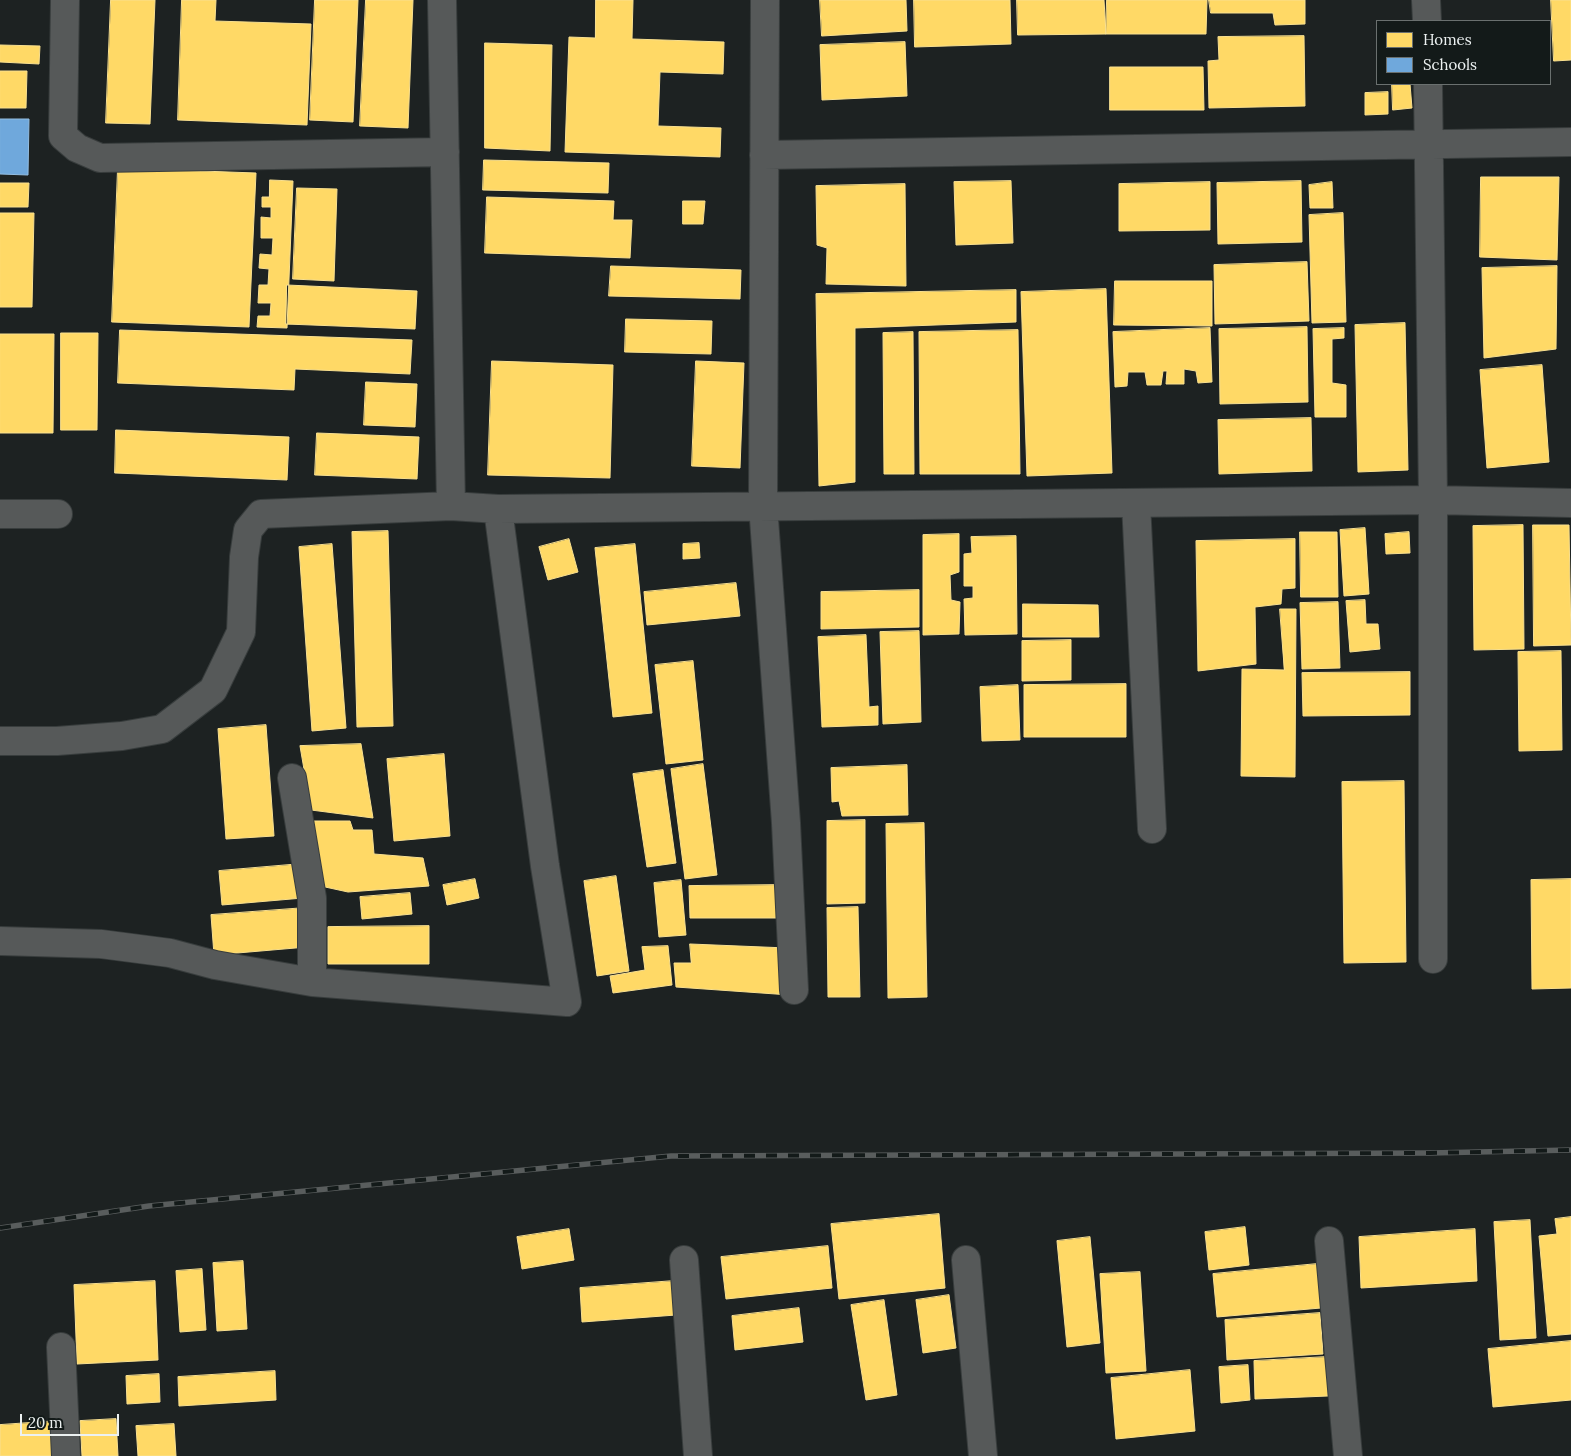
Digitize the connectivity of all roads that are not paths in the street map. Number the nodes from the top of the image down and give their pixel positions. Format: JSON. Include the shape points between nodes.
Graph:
{"nodes":[{"id":1,"x":65,"y":0,"type":"edge"},
{"id":2,"x":442,"y":0,"type":"edge"},
{"id":3,"x":765,"y":0,"type":"edge"},
{"id":4,"x":1426,"y":0,"type":"edge"},
{"id":5,"x":1427,"y":20,"type":"edge"},
{"id":6,"x":1428,"y":85,"type":"edge"},
{"id":7,"x":1571,"y":142,"type":"edge"},
{"id":8,"x":1429,"y":144,"type":"junction"},
{"id":9,"x":445,"y":152,"type":"junction"},
{"id":10,"x":764,"y":155,"type":"junction"},
{"id":11,"x":1433,"y":500,"type":"junction"},
{"id":12,"x":1136,"y":502,"type":"junction"},
{"id":13,"x":1571,"y":503,"type":"edge"},
{"id":14,"x":451,"y":506,"type":"junction"},
{"id":15,"x":763,"y":506,"type":"junction"},
{"id":16,"x":498,"y":509,"type":"junction"},
{"id":17,"x":0,"y":514,"type":"edge"},
{"id":18,"x":58,"y":514,"type":"dead end"},
{"id":19,"x":0,"y":741,"type":"edge"},
{"id":20,"x":292,"y":778,"type":"dead end"},
{"id":21,"x":1152,"y":830,"type":"dead end"},
{"id":22,"x":0,"y":941,"type":"edge"},
{"id":23,"x":1433,"y":959,"type":"dead end"},
{"id":24,"x":312,"y":982,"type":"junction"},
{"id":25,"x":794,"y":990,"type":"dead end"},
{"id":26,"x":1329,"y":1241,"type":"dead end"},
{"id":27,"x":684,"y":1260,"type":"dead end"},
{"id":28,"x":966,"y":1260,"type":"dead end"},
{"id":29,"x":61,"y":1347,"type":"dead end"},
{"id":30,"x":66,"y":1456,"type":"edge"},
{"id":31,"x":698,"y":1456,"type":"edge"},
{"id":32,"x":983,"y":1456,"type":"edge"},
{"id":33,"x":1348,"y":1456,"type":"edge"}],
"edges":[{"from":1,"to":9,"type":"street","via":[[63,136],[77,148],[100,158]]},
{"from":2,"to":9,"type":"street"},
{"from":3,"to":10,"type":"street"},
{"from":4,"to":5,"type":"street"},
{"from":6,"to":8,"type":"street"},
{"from":7,"to":8,"type":"street"},
{"from":8,"to":10,"type":"street"},
{"from":8,"to":11,"type":"street"},
{"from":9,"to":14,"type":"street"},
{"from":10,"to":15,"type":"street"},
{"from":11,"to":12,"type":"street"},
{"from":11,"to":13,"type":"street"},
{"from":11,"to":23,"type":"street"},
{"from":12,"to":15,"type":"street"},
{"from":12,"to":21,"type":"street"},
{"from":14,"to":16,"type":"street"},
{"from":14,"to":19,"type":"street","via":[[261,514],[248,530],[242,632],[213,690],[162,729],[57,741]]},
{"from":15,"to":16,"type":"street"},
{"from":15,"to":25,"type":"street","via":[[786,823]]},
{"from":16,"to":24,"type":"street","via":[[545,866],[567,1002]]},
{"from":17,"to":18,"type":"street"},
{"from":20,"to":24,"type":"street","via":[[312,898]]},
{"from":22,"to":24,"type":"street","via":[[101,944],[170,953],[215,965]]},
{"from":26,"to":33,"type":"street"},
{"from":27,"to":31,"type":"street"},
{"from":28,"to":32,"type":"street"},
{"from":29,"to":30,"type":"street"}]}
